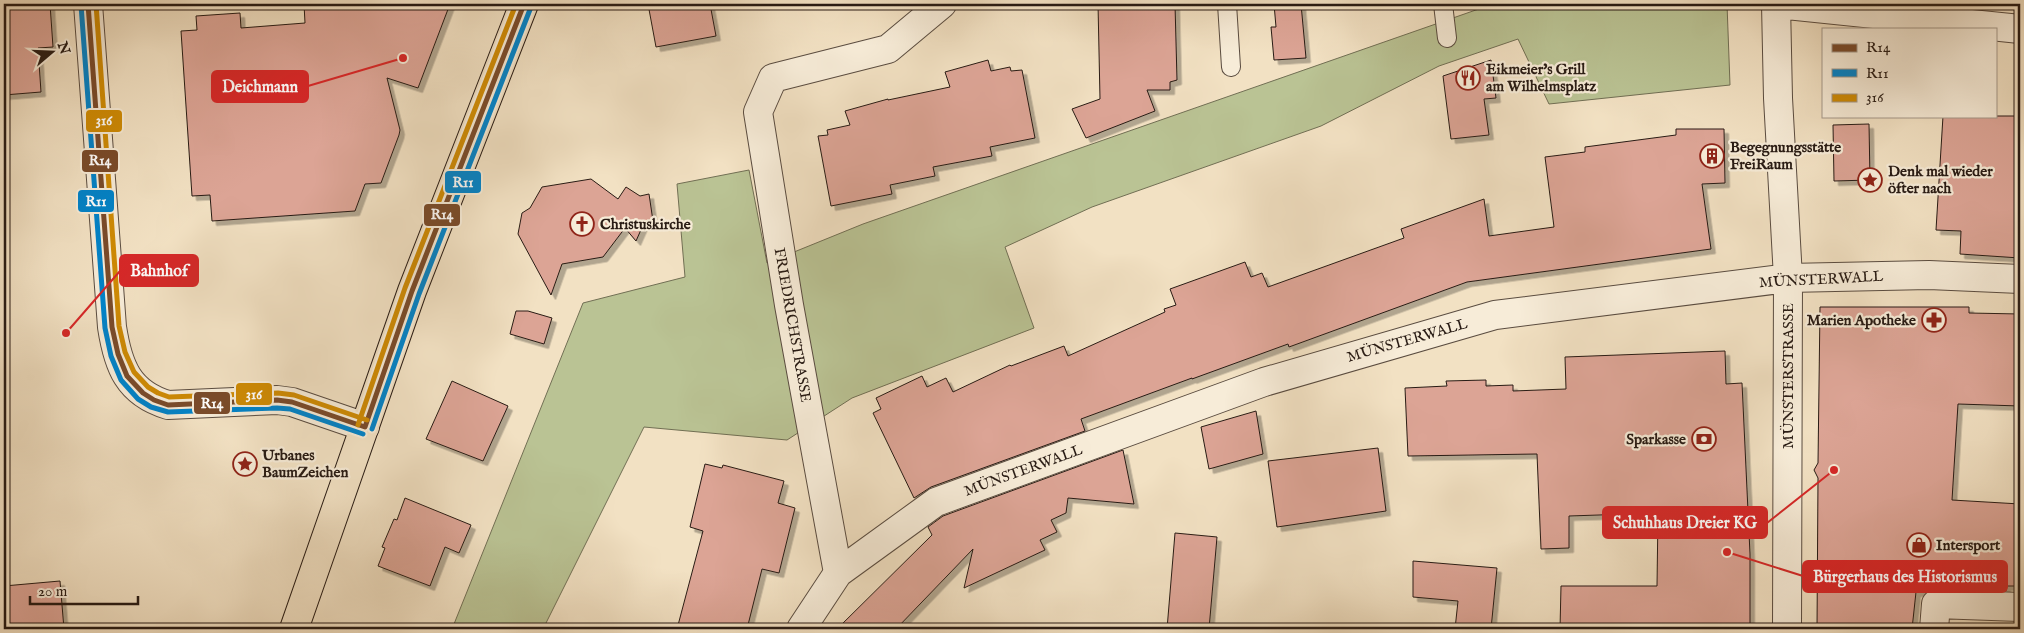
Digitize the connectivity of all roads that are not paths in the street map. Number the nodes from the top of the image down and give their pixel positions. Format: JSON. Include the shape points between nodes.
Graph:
{"nodes":[{"id":1,"x":88,"y":4,"type":"edge"},
{"id":2,"x":524,"y":4,"type":"edge"},
{"id":3,"x":942,"y":4,"type":"edge"},
{"id":4,"x":1227,"y":4,"type":"edge"},
{"id":5,"x":1444,"y":4,"type":"edge"},
{"id":6,"x":1776,"y":4,"type":"edge"},
{"id":7,"x":2020,"y":29,"type":"edge"},
{"id":8,"x":1447,"y":38,"type":"dead end"},
{"id":9,"x":1232,"y":67,"type":"dead end"},
{"id":10,"x":1788,"y":278,"type":"junction"},
{"id":11,"x":2020,"y":279,"type":"edge"},
{"id":12,"x":365,"y":427,"type":"junction"},
{"id":13,"x":838,"y":573,"type":"junction"},
{"id":14,"x":2020,"y":607,"type":"edge"},
{"id":15,"x":294,"y":629,"type":"edge"},
{"id":16,"x":802,"y":629,"type":"edge"},
{"id":17,"x":1787,"y":629,"type":"edge"},
{"id":18,"x":1934,"y":629,"type":"edge"}],
"edges":[{"from":1,"to":12,"type":"street","via":[[112,327],[125,373],[141,393],[168,405],[277,400]]},
{"from":2,"to":12,"type":"main road","via":[[412,291]]},
{"from":3,"to":13,"type":"street","name":"FRIEDRICHSTRASSE","via":[[888,49],[773,78],[758,112]]},
{"from":4,"to":9,"type":"lane"},
{"from":5,"to":8,"type":"lane"},
{"from":6,"to":7,"type":"street"},
{"from":6,"to":10,"type":"street","name":"MÜNSTERSTRASSE"},
{"from":10,"to":11,"type":"street","name":"MÜNSTERWALL","via":[[1929,275]]},
{"from":10,"to":13,"type":"street","name":"MÜNSTERWALL","via":[[1495,314],[1264,382],[936,502]]},
{"from":10,"to":17,"type":"street","name":"MÜNSTERSTRASSE"},
{"from":12,"to":15,"type":"main road"},
{"from":13,"to":16,"type":"street"},
{"from":14,"to":18,"type":"street","via":[[1936,604]]}]}
